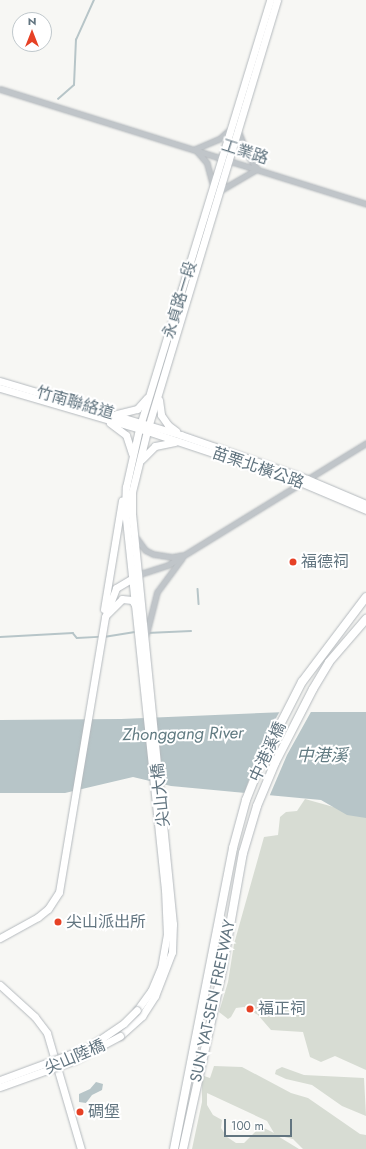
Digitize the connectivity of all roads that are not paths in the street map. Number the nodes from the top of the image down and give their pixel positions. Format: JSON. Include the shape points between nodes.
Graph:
{"nodes":[{"id":1,"x":270,"y":0,"type":"edge"},
{"id":2,"x":277,"y":0,"type":"edge"},
{"id":3,"x":0,"y":89,"type":"edge"},
{"id":4,"x":235,"y":130,"type":"junction"},
{"id":5,"x":195,"y":149,"type":"junction"},
{"id":6,"x":226,"y":159,"type":"junction"},
{"id":7,"x":257,"y":169,"type":"junction"},
{"id":8,"x":217,"y":189,"type":"junction"},
{"id":9,"x":366,"y":204,"type":"edge"},
{"id":10,"x":0,"y":381,"type":"edge"},
{"id":11,"x":0,"y":388,"type":"edge"},
{"id":12,"x":155,"y":393,"type":"junction"},
{"id":13,"x":115,"y":415,"type":"junction"},
{"id":14,"x":98,"y":417,"type":"junction"},
{"id":15,"x":140,"y":426,"type":"junction"},
{"id":16,"x":149,"y":428,"type":"junction"},
{"id":17,"x":180,"y":438,"type":"junction"},
{"id":18,"x":366,"y":443,"type":"edge"},
{"id":19,"x":132,"y":459,"type":"junction"},
{"id":20,"x":139,"y":462,"type":"junction"},
{"id":21,"x":304,"y":480,"type":"junction"},
{"id":22,"x":126,"y":487,"type":"junction"},
{"id":23,"x":366,"y":504,"type":"edge"},
{"id":24,"x":366,"y":510,"type":"edge"},
{"id":25,"x":134,"y":535,"type":"junction"},
{"id":26,"x":185,"y":554,"type":"junction"},
{"id":27,"x":136,"y":576,"type":"junction"},
{"id":28,"x":366,"y":597,"type":"edge"},
{"id":29,"x":139,"y":605,"type":"junction"},
{"id":30,"x":105,"y":617,"type":"junction"},
{"id":31,"x":364,"y":621,"type":"edge"},
{"id":32,"x":145,"y":640,"type":"junction"},
{"id":33,"x":168,"y":891,"type":"junction"},
{"id":34,"x":218,"y":929,"type":"joint"},
{"id":35,"x":0,"y":938,"type":"edge"},
{"id":36,"x":0,"y":985,"type":"edge"},
{"id":37,"x":0,"y":1080,"type":"edge"},
{"id":38,"x":0,"y":1087,"type":"edge"},
{"id":39,"x":81,"y":1149,"type":"edge"},
{"id":40,"x":174,"y":1149,"type":"edge"},
{"id":41,"x":183,"y":1149,"type":"edge"}],
"edges":[{"from":1,"to":4,"type":"main road","name":"永貞路一段"},
{"from":2,"to":4,"type":"main road","name":"永貞路一段"},
{"from":3,"to":5,"type":"street","name":"工業路"},
{"from":4,"to":5,"type":"street"},
{"from":4,"to":6,"type":"main road","name":"永貞路一段"},
{"from":4,"to":7,"type":"street"},
{"from":5,"to":6,"type":"street","name":"工業路"},
{"from":5,"to":8,"type":"street","via":[[206,163]]},
{"from":6,"to":7,"type":"street","name":"工業路"},
{"from":6,"to":8,"type":"main road","name":"永貞路一段"},
{"from":7,"to":8,"type":"street"},
{"from":7,"to":9,"type":"street","name":"工業路"},
{"from":8,"to":12,"type":"main road","name":"永貞路一段"},
{"from":10,"to":13,"type":"main road","name":"竹南聯絡道"},
{"from":11,"to":14,"type":"main road","name":"竹南聯絡道"},
{"from":12,"to":13,"type":"main road","via":[[137,409]]},
{"from":12,"to":15,"type":"main road","name":"永貞路一段"},
{"from":12,"to":16,"type":"main road","name":"永貞路一段"},
{"from":12,"to":17,"type":"main road","via":[[161,415]]},
{"from":13,"to":15,"type":"main road","name":"竹南聯絡道"},
{"from":14,"to":15,"type":"main road","name":"竹南聯絡道"},
{"from":14,"to":19,"type":"main road","via":[[117,426],[126,435],[132,448]]},
{"from":15,"to":16,"type":"main road","name":"竹南聯絡道"},
{"from":15,"to":19,"type":"main road","name":"永貞路一段"},
{"from":16,"to":17,"type":"main road","name":"苗栗北橫公路"},
{"from":16,"to":20,"type":"main road","name":"永貞路一段"},
{"from":17,"to":20,"type":"main road","via":[[155,446]]},
{"from":17,"to":21,"type":"main road","name":"苗栗北橫公路"},
{"from":18,"to":21,"type":"street"},
{"from":19,"to":22,"type":"main road","name":"永貞路一段"},
{"from":20,"to":25,"type":"main road","name":"永貞路一段","via":[[132,492]]},
{"from":21,"to":23,"type":"main road","name":"苗栗北橫公路"},
{"from":21,"to":24,"type":"main road","name":"苗栗北橫公路"},
{"from":21,"to":26,"type":"street"},
{"from":22,"to":27,"type":"main road","name":"永貞路一段","via":[[125,510]]},
{"from":22,"to":30,"type":"main road","via":[[110,568]]},
{"from":25,"to":26,"type":"street","via":[[145,550],[153,554],[172,557]]},
{"from":25,"to":27,"type":"main road","name":"永貞路一段"},
{"from":26,"to":27,"type":"street","via":[[168,565]]},
{"from":26,"to":32,"type":"street","via":[[156,592]]},
{"from":27,"to":29,"type":"main road","name":"永貞路一段"},
{"from":27,"to":30,"type":"main road","via":[[116,588]]},
{"from":28,"to":34,"type":"highway","name":"中港溪橋","via":[[302,682],[262,760],[246,800],[233,848]]},
{"from":29,"to":30,"type":"main road","via":[[122,598]]},
{"from":29,"to":32,"type":"main road","name":"尖山大橋"},
{"from":29,"to":33,"type":"main road","name":"尖山大橋"},
{"from":30,"to":35,"type":"main road","via":[[59,892],[38,917]]},
{"from":31,"to":41,"type":"highway","name":"SUN YAT-SEN FREEWAY","via":[[329,662],[295,720],[257,806],[243,853],[221,976]]},
{"from":32,"to":33,"type":"main road","name":"尖山大橋"},
{"from":33,"to":37,"type":"main road","name":"尖山陸橋","bridge":true,"via":[[165,954],[151,991],[137,1010],[115,1030],[89,1047]]},
{"from":33,"to":38,"type":"main road","name":"尖山陸橋","bridge":true,"via":[[172,952],[155,996],[142,1016],[120,1036],[104,1046]]},
{"from":34,"to":40,"type":"highway","name":"SUN YAT-SEN FREEWAY"},
{"from":36,"to":39,"type":"main road","via":[[35,1017],[47,1033]]}]}
